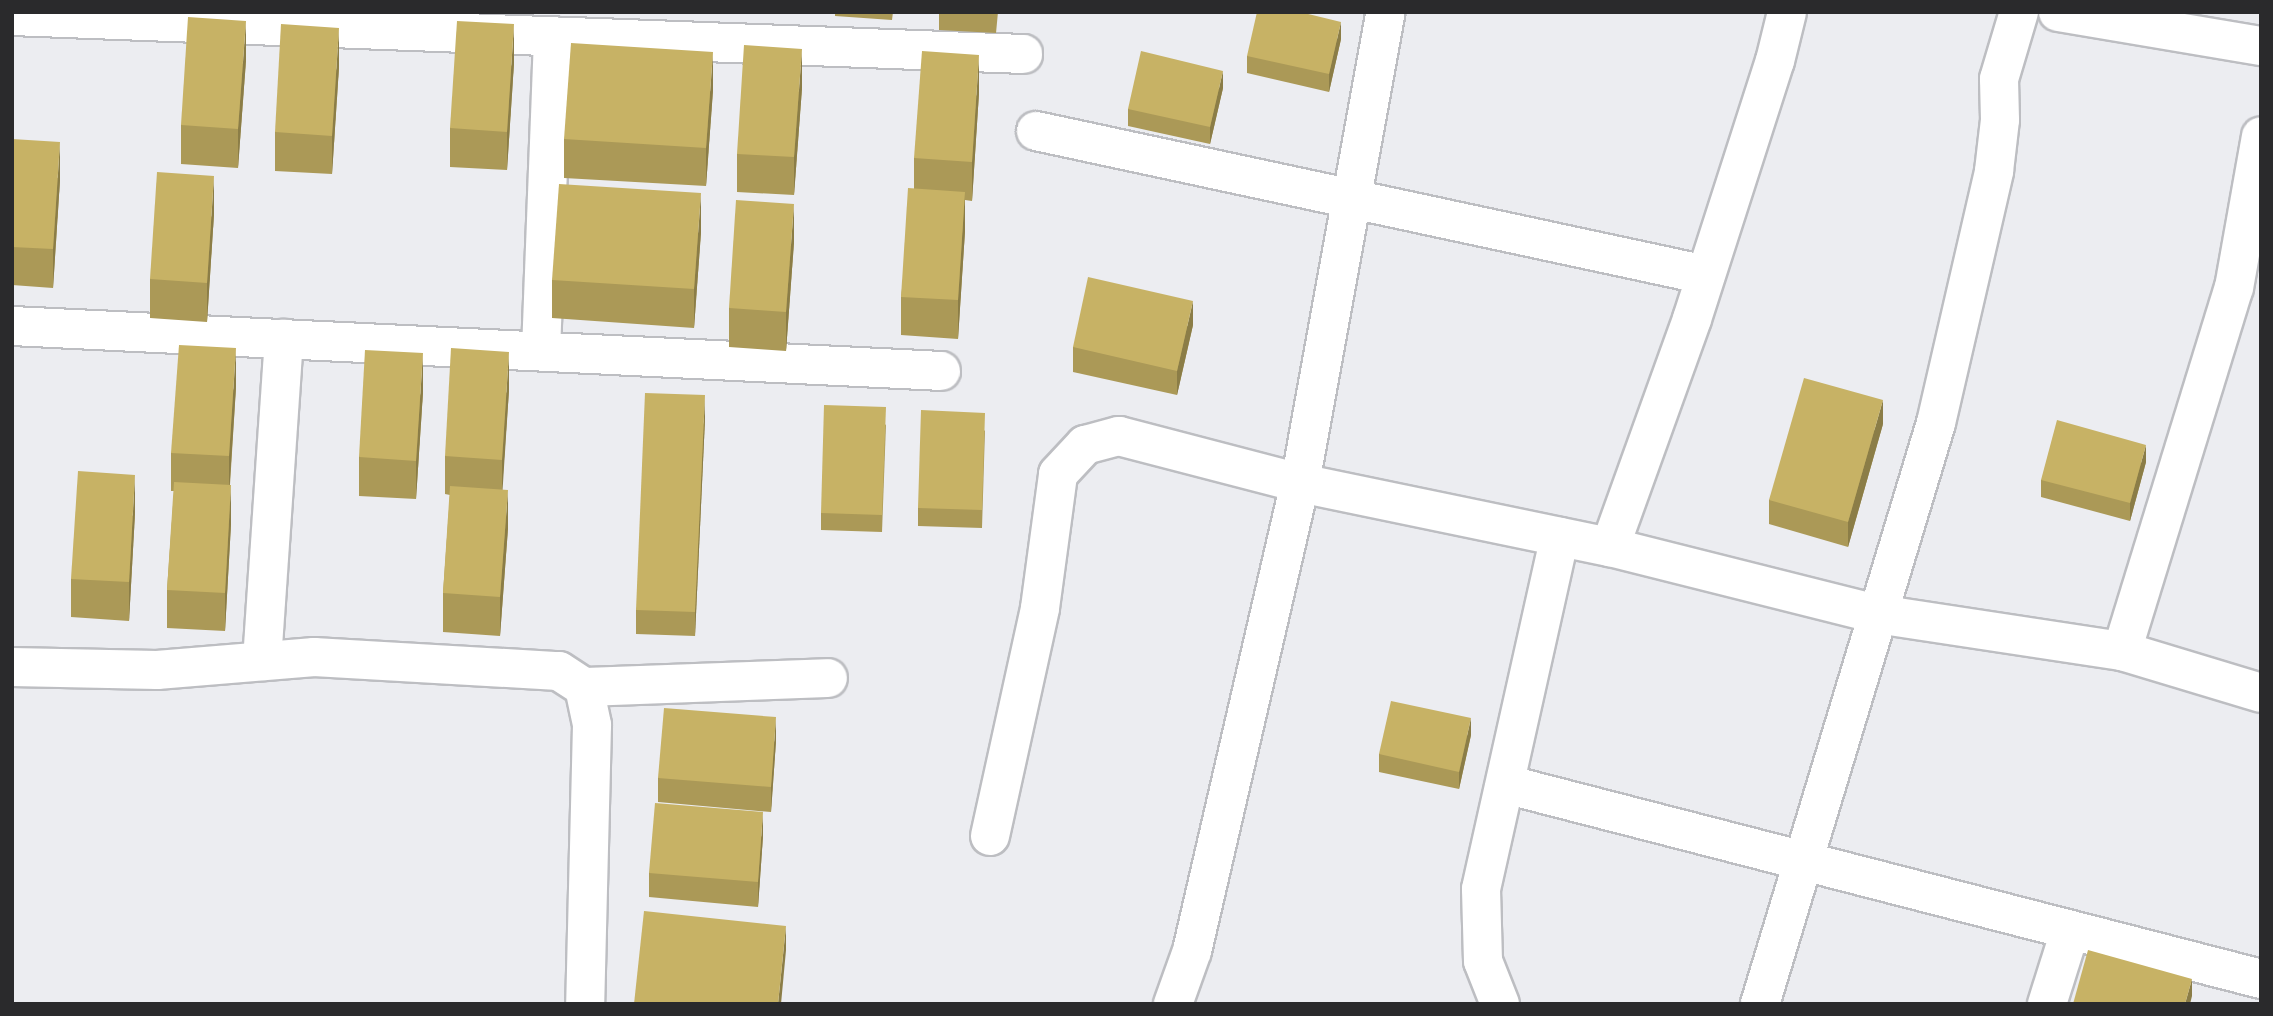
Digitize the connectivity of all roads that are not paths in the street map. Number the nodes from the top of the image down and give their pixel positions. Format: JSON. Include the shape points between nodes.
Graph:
{"nodes":[{"id":1,"x":1386,"y":12,"type":"edge"},
{"id":2,"x":1787,"y":12,"type":"edge"},
{"id":3,"x":2020,"y":12,"type":"edge"},
{"id":4,"x":2058,"y":12,"type":"edge"},
{"id":5,"x":12,"y":16,"type":"edge"},
{"id":6,"x":553,"y":36,"type":"junction"},
{"id":7,"x":2261,"y":46,"type":"edge"},
{"id":8,"x":1023,"y":54,"type":"dead end"},
{"id":9,"x":1036,"y":131,"type":"dead end"},
{"id":10,"x":2261,"y":136,"type":"edge"},
{"id":11,"x":1352,"y":198,"type":"junction"},
{"id":12,"x":1706,"y":275,"type":"junction"},
{"id":13,"x":12,"y":326,"type":"edge"},
{"id":14,"x":284,"y":339,"type":"junction"},
{"id":15,"x":541,"y":351,"type":"junction"},
{"id":16,"x":941,"y":371,"type":"dead end"},
{"id":17,"x":1300,"y":483,"type":"junction"},
{"id":18,"x":1560,"y":537,"type":"junction"},
{"id":19,"x":1610,"y":547,"type":"junction"},
{"id":20,"x":1877,"y":614,"type":"junction"},
{"id":21,"x":2122,"y":651,"type":"junction"},
{"id":22,"x":262,"y":661,"type":"junction"},
{"id":23,"x":12,"y":667,"type":"edge"},
{"id":24,"x":828,"y":678,"type":"dead end"},
{"id":25,"x":584,"y":687,"type":"junction"},
{"id":26,"x":2261,"y":693,"type":"edge"},
{"id":27,"x":1505,"y":784,"type":"junction"},
{"id":28,"x":990,"y":836,"type":"dead end"},
{"id":29,"x":1805,"y":862,"type":"junction"},
{"id":30,"x":2070,"y":931,"type":"junction"},
{"id":31,"x":2261,"y":979,"type":"edge"},
{"id":32,"x":1173,"y":1003,"type":"edge"},
{"id":33,"x":585,"y":1004,"type":"edge"},
{"id":34,"x":1500,"y":1004,"type":"edge"},
{"id":35,"x":1760,"y":1004,"type":"edge"},
{"id":36,"x":2047,"y":1004,"type":"edge"}],
"edges":[{"from":1,"to":11,"type":"street"},
{"from":2,"to":12,"type":"street"},
{"from":3,"to":20,"type":"street","via":[[1999,79],[1994,171],[1936,423]]},
{"from":4,"to":7,"type":"street"},
{"from":5,"to":6,"type":"street"},
{"from":6,"to":8,"type":"street"},
{"from":6,"to":15,"type":"street"},
{"from":9,"to":11,"type":"street"},
{"from":10,"to":21,"type":"street","via":[[2234,288]]},
{"from":11,"to":12,"type":"street"},
{"from":11,"to":17,"type":"street"},
{"from":12,"to":19,"type":"street"},
{"from":13,"to":14,"type":"street"},
{"from":14,"to":15,"type":"street"},
{"from":14,"to":22,"type":"street"},
{"from":15,"to":16,"type":"street"},
{"from":17,"to":18,"type":"street"},
{"from":17,"to":28,"type":"street","via":[[1119,436],[1085,445],[1058,474],[1040,608]]},
{"from":17,"to":32,"type":"street","via":[[1192,951]]},
{"from":18,"to":19,"type":"street"},
{"from":18,"to":27,"type":"street"},
{"from":19,"to":20,"type":"street"},
{"from":20,"to":21,"type":"street"},
{"from":20,"to":29,"type":"street"},
{"from":21,"to":26,"type":"street"},
{"from":22,"to":23,"type":"street","via":[[157,670]]},
{"from":22,"to":25,"type":"street","via":[[314,657],[559,671]]},
{"from":24,"to":25,"type":"street"},
{"from":25,"to":33,"type":"street","via":[[592,724]]},
{"from":27,"to":29,"type":"street"},
{"from":27,"to":34,"type":"street","via":[[1481,889],[1483,961]]},
{"from":29,"to":30,"type":"street"},
{"from":29,"to":35,"type":"street"},
{"from":30,"to":31,"type":"street"},
{"from":30,"to":36,"type":"street"}]}
